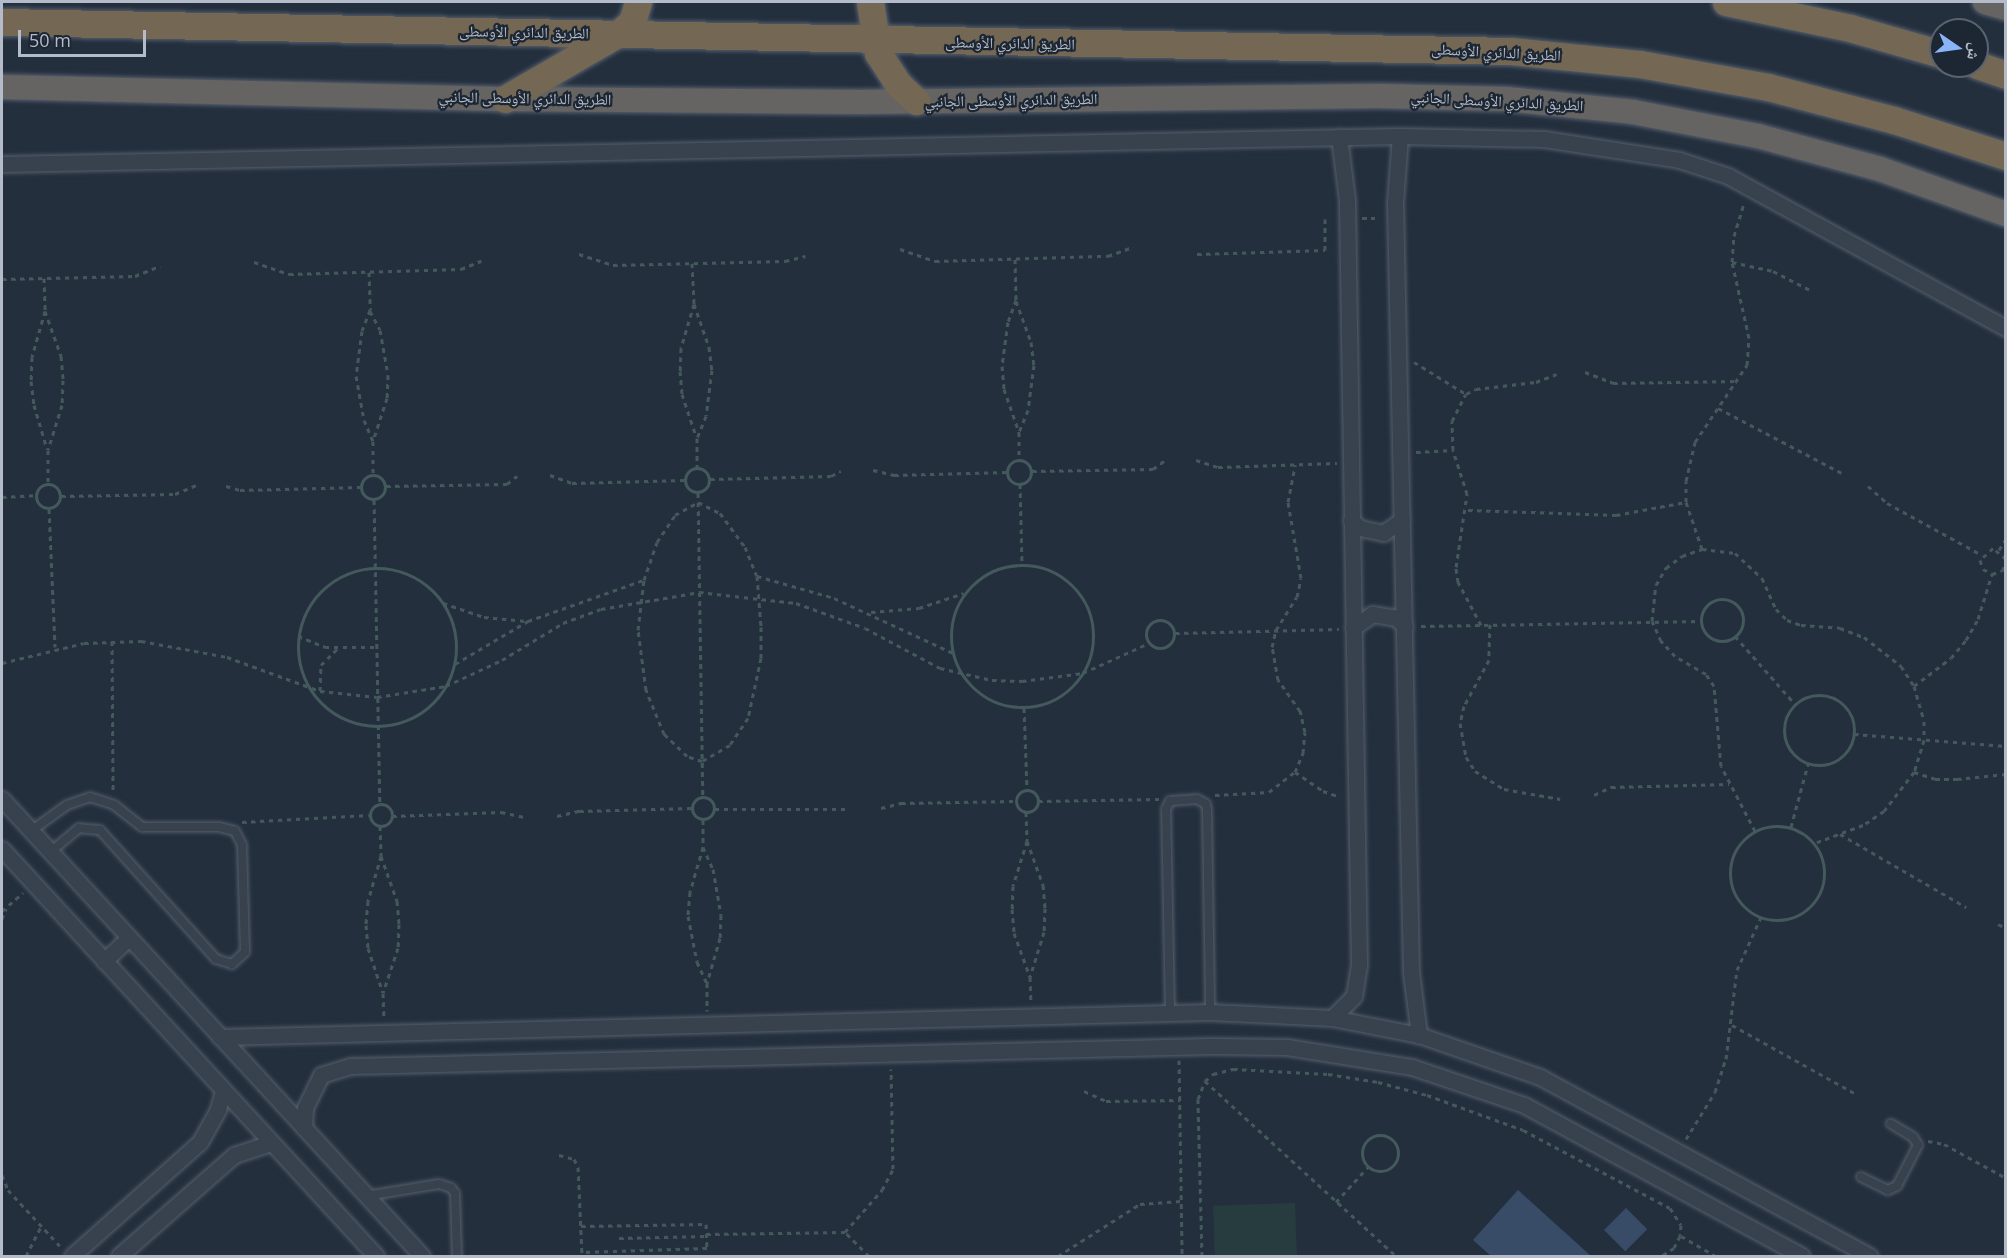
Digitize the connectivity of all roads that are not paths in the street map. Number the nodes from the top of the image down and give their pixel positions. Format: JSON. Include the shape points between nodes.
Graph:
{"nodes":[{"id":1,"x":638,"y":2,"type":"edge"},
{"id":2,"x":870,"y":2,"type":"edge"},
{"id":3,"x":1726,"y":2,"type":"edge"},
{"id":4,"x":1986,"y":2,"type":"edge"},
{"id":5,"x":2006,"y":8,"type":"edge"},
{"id":6,"x":2,"y":22,"type":"edge"},
{"id":7,"x":619,"y":33,"type":"junction"},
{"id":8,"x":874,"y":41,"type":"junction"},
{"id":9,"x":1929,"y":51,"type":"edge"},
{"id":10,"x":1989,"y":66,"type":"edge"},
{"id":11,"x":2006,"y":75,"type":"edge"},
{"id":12,"x":2,"y":87,"type":"edge"},
{"id":13,"x":505,"y":99,"type":"junction"},
{"id":14,"x":916,"y":101,"type":"junction"},
{"id":15,"x":1400,"y":136,"type":"junction"},
{"id":16,"x":1339,"y":137,"type":"junction"},
{"id":17,"x":2006,"y":156,"type":"edge"},
{"id":18,"x":2,"y":164,"type":"edge"},
{"id":19,"x":2006,"y":214,"type":"edge"},
{"id":20,"x":2006,"y":328,"type":"edge"},
{"id":21,"x":1351,"y":520,"type":"junction"},
{"id":22,"x":1402,"y":520,"type":"junction"},
{"id":23,"x":1405,"y":626,"type":"junction"},
{"id":24,"x":1353,"y":628,"type":"junction"},
{"id":25,"x":2,"y":799,"type":"edge"},
{"id":26,"x":31,"y":831,"type":"junction"},
{"id":27,"x":2,"y":849,"type":"edge"},
{"id":28,"x":50,"y":852,"type":"junction"},
{"id":29,"x":129,"y":938,"type":"junction"},
{"id":30,"x":104,"y":961,"type":"junction"},
{"id":31,"x":1210,"y":1012,"type":"junction"},
{"id":32,"x":1170,"y":1013,"type":"junction"},
{"id":33,"x":1332,"y":1018,"type":"junction"},
{"id":34,"x":1419,"y":1035,"type":"junction"},
{"id":35,"x":220,"y":1037,"type":"junction"},
{"id":36,"x":223,"y":1091,"type":"junction"},
{"id":37,"x":1891,"y":1124,"type":"dead end"},
{"id":38,"x":304,"y":1128,"type":"junction"},
{"id":39,"x":271,"y":1143,"type":"junction"},
{"id":40,"x":1861,"y":1177,"type":"dead end"},
{"id":41,"x":366,"y":1196,"type":"junction"},
{"id":42,"x":67,"y":1253,"type":"edge"},
{"id":43,"x":119,"y":1257,"type":"edge"},
{"id":44,"x":376,"y":1257,"type":"edge"},
{"id":45,"x":422,"y":1257,"type":"edge"},
{"id":46,"x":457,"y":1257,"type":"edge"},
{"id":47,"x":1802,"y":1257,"type":"edge"},
{"id":48,"x":1870,"y":1257,"type":"edge"}],
"edges":[{"from":1,"to":7,"type":"highway","via":[[632,22]]},
{"from":2,"to":8,"type":"highway"},
{"from":3,"to":9,"type":"highway","via":[[1850,28]]},
{"from":4,"to":5,"type":"highway"},
{"from":6,"to":7,"type":"highway","name":"الطريق الدائري الأوسطى"},
{"from":7,"to":8,"type":"highway","name":"الطريق الدائري الأوسطى"},
{"from":7,"to":13,"type":"highway"},
{"from":8,"to":14,"type":"highway","via":[[890,75]]},
{"from":8,"to":17,"type":"highway","name":"الطريق الدائري الأوسطى","via":[[1446,48],[1575,56],[1779,90],[1894,120]]},
{"from":10,"to":11,"type":"highway"},
{"from":12,"to":13,"type":"highway","name":"الطريق الدائري الأوسطى الجانبي"},
{"from":13,"to":14,"type":"highway","name":"الطريق الدائري الأوسطى الجانبي"},
{"from":14,"to":19,"type":"highway","name":"الطريق الدائري الأوسطى الجانبي","via":[[1443,96],[1570,104],[1696,123],[1809,149]]},
{"from":15,"to":16,"type":"street"},
{"from":15,"to":20,"type":"street","via":[[1496,136],[1589,145],[1679,160],[1752,188]]},
{"from":15,"to":22,"type":"street","via":[[1395,202]]},
{"from":16,"to":18,"type":"street"},
{"from":16,"to":21,"type":"street","via":[[1347,200]]},
{"from":21,"to":22,"type":"street","via":[[1360,528],[1383,533]]},
{"from":21,"to":24,"type":"street"},
{"from":22,"to":23,"type":"street"},
{"from":23,"to":24,"type":"street","via":[[1396,618],[1372,614]]},
{"from":23,"to":34,"type":"street","via":[[1411,972]]},
{"from":24,"to":33,"type":"street","via":[[1359,981],[1354,996]]},
{"from":25,"to":26,"type":"street"},
{"from":26,"to":28,"type":"street"},
{"from":26,"to":28,"type":"lane","via":[[78,799],[103,799],[142,826],[228,827],[235,831],[242,845],[245,952],[232,964],[216,959],[100,830],[80,828]]},
{"from":27,"to":30,"type":"street"},
{"from":28,"to":29,"type":"street"},
{"from":29,"to":30,"type":"street"},
{"from":29,"to":35,"type":"street"},
{"from":30,"to":36,"type":"street"},
{"from":31,"to":32,"type":"street"},
{"from":31,"to":32,"type":"lane","via":[[1207,810],[1203,800],[1170,801],[1166,810]]},
{"from":31,"to":33,"type":"street"},
{"from":32,"to":35,"type":"street"},
{"from":33,"to":34,"type":"street"},
{"from":34,"to":48,"type":"street","via":[[1540,1077]]},
{"from":35,"to":38,"type":"street"},
{"from":36,"to":39,"type":"street"},
{"from":36,"to":42,"type":"street","via":[[200,1142]]},
{"from":37,"to":40,"type":"lane","via":[[1917,1140],[1917,1150],[1893,1189]]},
{"from":38,"to":41,"type":"street"},
{"from":38,"to":47,"type":"street","via":[[311,1090],[321,1075],[336,1068],[1248,1045],[1327,1051],[1412,1067],[1476,1087],[1543,1115]]},
{"from":39,"to":43,"type":"street","via":[[234,1155]]},
{"from":39,"to":44,"type":"street"},
{"from":41,"to":45,"type":"street"},
{"from":41,"to":46,"type":"lane","via":[[439,1184],[451,1188],[455,1193]]}]}
